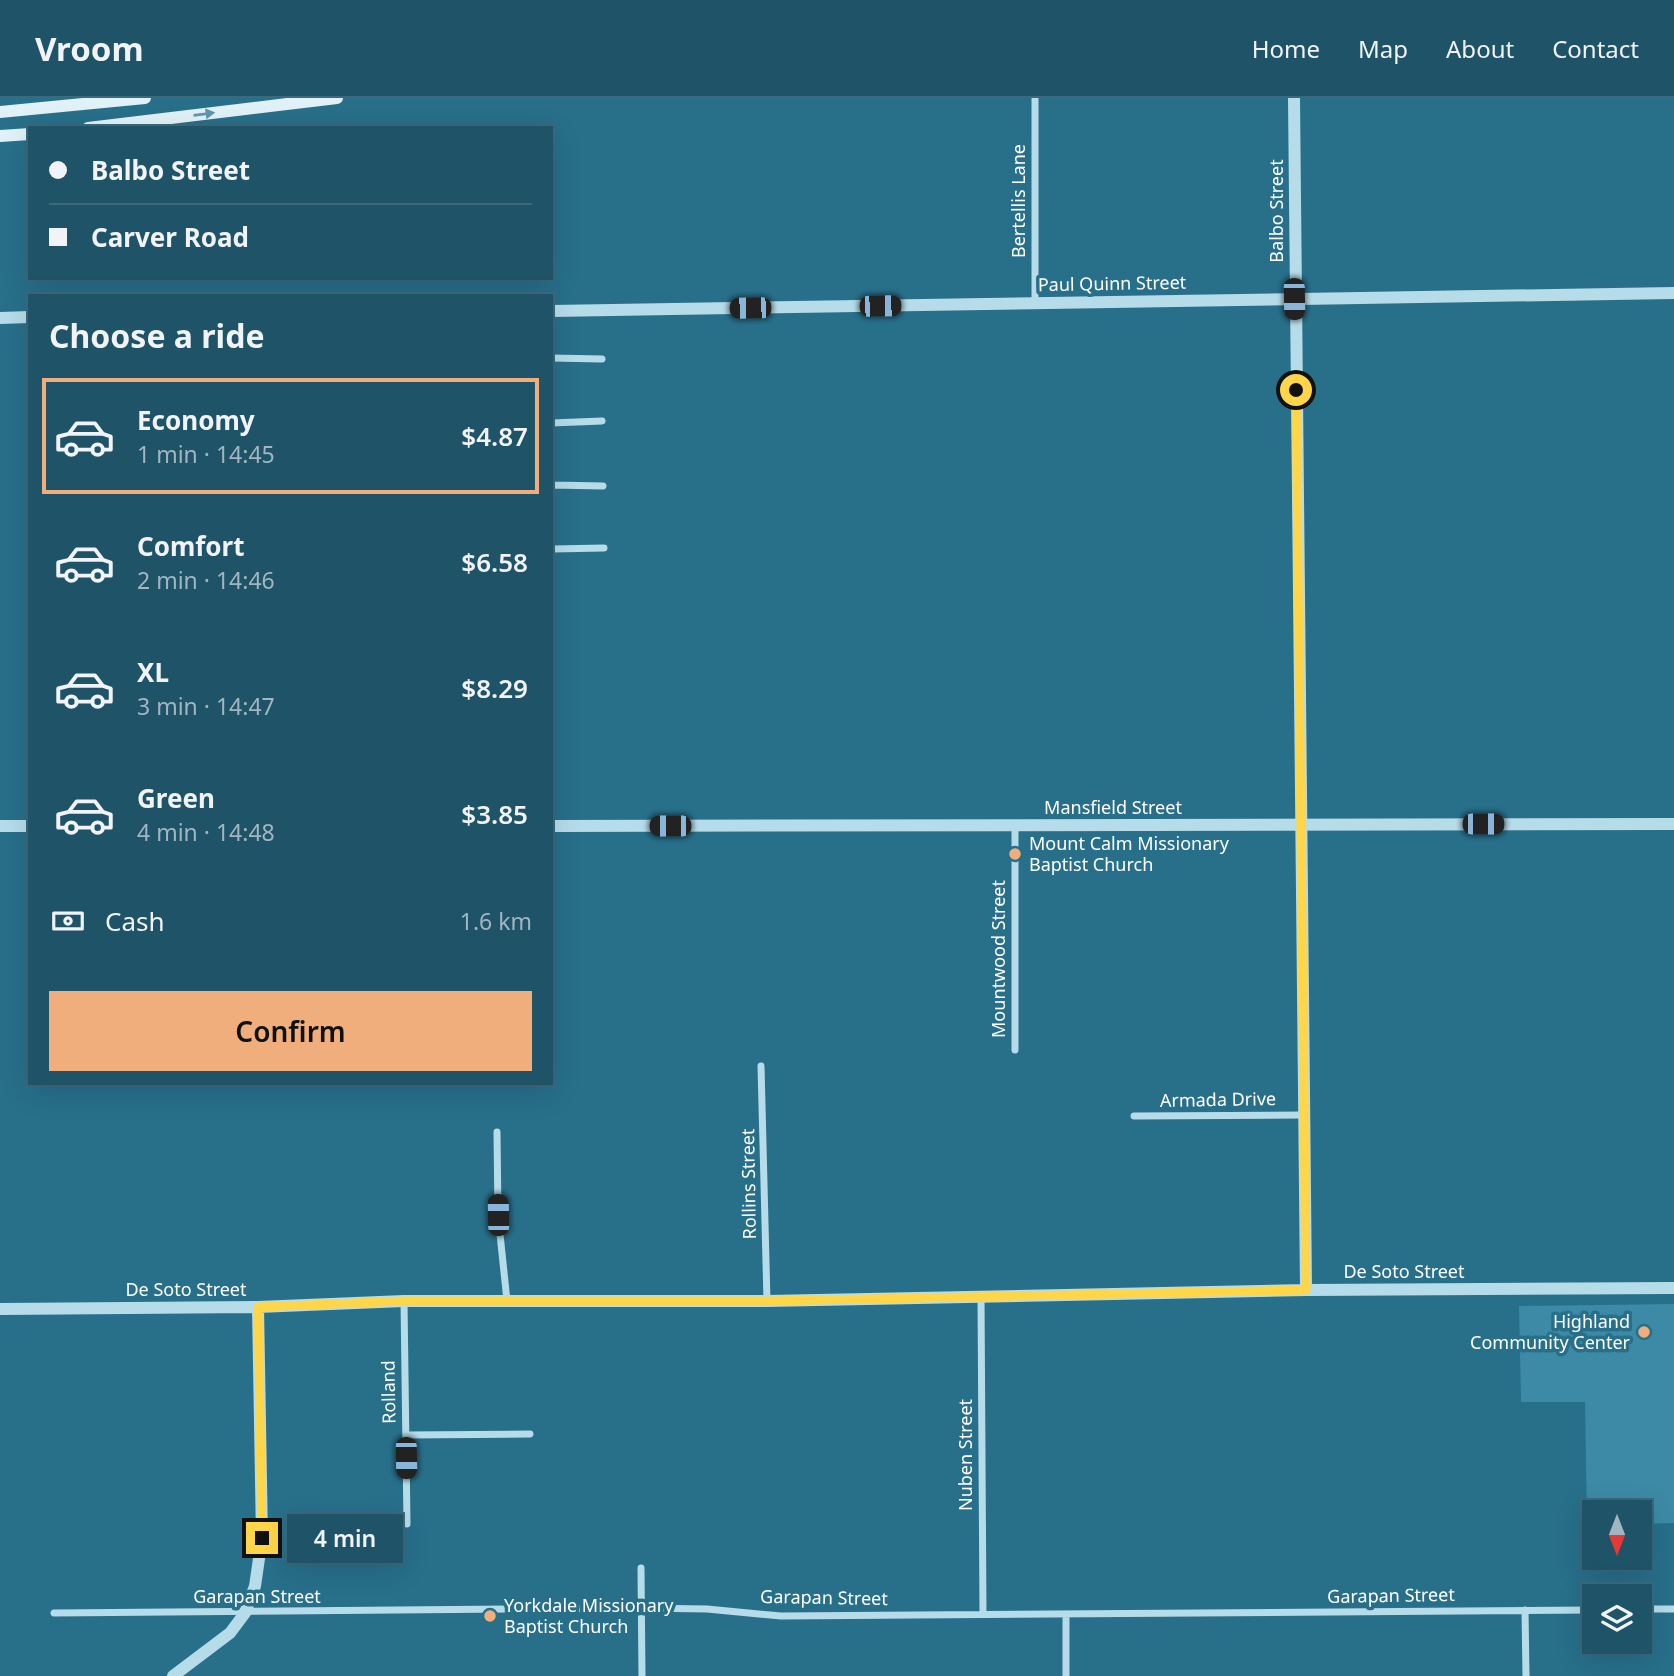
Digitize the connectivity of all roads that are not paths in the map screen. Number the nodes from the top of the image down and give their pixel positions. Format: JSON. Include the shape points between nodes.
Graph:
{"nodes":[{"id":1,"x":145,"y":98,"type":"edge"},
{"id":2,"x":337,"y":98,"type":"edge"},
{"id":3,"x":1035,"y":98,"type":"edge"},
{"id":4,"x":1294,"y":98,"type":"edge"},
{"id":5,"x":266,"y":102,"type":"edge"},
{"id":6,"x":0,"y":113,"type":"edge"},
{"id":7,"x":102,"y":126,"type":"edge"},
{"id":8,"x":28,"y":134,"type":"edge"},
{"id":9,"x":0,"y":136,"type":"edge"},
{"id":10,"x":1674,"y":293,"type":"edge"},
{"id":11,"x":1294,"y":299,"type":"junction"},
{"id":12,"x":1035,"y":303,"type":"junction"},
{"id":13,"x":553,"y":311,"type":"edge"},
{"id":14,"x":28,"y":317,"type":"edge"},
{"id":15,"x":0,"y":318,"type":"edge"},
{"id":16,"x":553,"y":358,"type":"edge"},
{"id":17,"x":602,"y":359,"type":"dead end"},
{"id":18,"x":602,"y":421,"type":"dead end"},
{"id":19,"x":553,"y":422,"type":"edge"},
{"id":20,"x":553,"y":485,"type":"edge"},
{"id":21,"x":603,"y":486,"type":"dead end"},
{"id":22,"x":604,"y":548,"type":"dead end"},
{"id":23,"x":553,"y":549,"type":"edge"},
{"id":24,"x":1674,"y":824,"type":"edge"},
{"id":25,"x":1301,"y":825,"type":"junction"},
{"id":26,"x":0,"y":826,"type":"edge"},
{"id":27,"x":28,"y":826,"type":"edge"},
{"id":28,"x":553,"y":826,"type":"edge"},
{"id":29,"x":1015,"y":826,"type":"junction"},
{"id":30,"x":1015,"y":1050,"type":"dead end"},
{"id":31,"x":761,"y":1066,"type":"dead end"},
{"id":32,"x":1303,"y":1115,"type":"junction"},
{"id":33,"x":1134,"y":1116,"type":"dead end"},
{"id":34,"x":497,"y":1132,"type":"dead end"},
{"id":35,"x":1674,"y":1288,"type":"edge"},
{"id":36,"x":1306,"y":1290,"type":"junction"},
{"id":37,"x":981,"y":1295,"type":"junction"},
{"id":38,"x":404,"y":1301,"type":"junction"},
{"id":39,"x":507,"y":1301,"type":"junction"},
{"id":40,"x":767,"y":1301,"type":"junction"},
{"id":41,"x":258,"y":1307,"type":"junction"},
{"id":42,"x":0,"y":1309,"type":"edge"},
{"id":43,"x":530,"y":1434,"type":"dead end"},
{"id":44,"x":406,"y":1435,"type":"junction"},
{"id":45,"x":407,"y":1524,"type":"dead end"},
{"id":46,"x":641,"y":1568,"type":"dead end"},
{"id":47,"x":641,"y":1608,"type":"junction"},
{"id":48,"x":1652,"y":1609,"type":"edge"},
{"id":49,"x":1674,"y":1609,"type":"edge"},
{"id":50,"x":1525,"y":1610,"type":"junction"},
{"id":51,"x":1582,"y":1610,"type":"edge"},
{"id":52,"x":54,"y":1613,"type":"dead end"},
{"id":53,"x":245,"y":1613,"type":"junction"},
{"id":54,"x":983,"y":1614,"type":"junction"},
{"id":55,"x":1066,"y":1615,"type":"junction"},
{"id":56,"x":173,"y":1676,"type":"edge"},
{"id":57,"x":642,"y":1676,"type":"edge"},
{"id":58,"x":1066,"y":1676,"type":"edge"},
{"id":59,"x":1526,"y":1676,"type":"edge"}],
"edges":[{"from":1,"to":6,"type":"main road"},
{"from":2,"to":5,"type":"main road"},
{"from":3,"to":12,"type":"street","name":"Bertellis Lane"},
{"from":4,"to":11,"type":"street","name":"Balbo Street"},
{"from":7,"to":5,"type":"main road","one_way":true},
{"from":8,"to":9,"type":"main road"},
{"from":10,"to":11,"type":"street","name":"Paul Quinn Street"},
{"from":11,"to":12,"type":"street","name":"Paul Quinn Street"},
{"from":11,"to":25,"type":"street","name":"Balbo Street"},
{"from":12,"to":13,"type":"street","name":"Paul Quinn Street"},
{"from":14,"to":15,"type":"street"},
{"from":16,"to":17,"type":"street"},
{"from":18,"to":19,"type":"street"},
{"from":20,"to":21,"type":"street"},
{"from":22,"to":23,"type":"street"},
{"from":24,"to":25,"type":"street","name":"Mansfield Street"},
{"from":25,"to":29,"type":"street","name":"Mansfield Street"},
{"from":25,"to":32,"type":"street","name":"Balbo Street"},
{"from":26,"to":27,"type":"street"},
{"from":28,"to":29,"type":"street","name":"Mansfield Street"},
{"from":29,"to":30,"type":"street","name":"Mountwood Street"},
{"from":31,"to":40,"type":"street","name":"Rollins Street"},
{"from":32,"to":33,"type":"street","name":"Armada Drive"},
{"from":32,"to":36,"type":"street","name":"Balbo Street"},
{"from":34,"to":39,"type":"street","via":[[498,1215]]},
{"from":35,"to":36,"type":"street","name":"De Soto Street"},
{"from":36,"to":37,"type":"street","name":"De Soto Street"},
{"from":37,"to":40,"type":"street","name":"De Soto Street"},
{"from":37,"to":54,"type":"street","name":"Nuben Street"},
{"from":38,"to":39,"type":"street","name":"De Soto Street"},
{"from":38,"to":41,"type":"street","name":"De Soto Street"},
{"from":38,"to":44,"type":"street","name":"Rolland"},
{"from":39,"to":40,"type":"street","name":"De Soto Street"},
{"from":41,"to":42,"type":"street","name":"De Soto Street"},
{"from":41,"to":53,"type":"street","via":[[262,1538],[255,1586]]},
{"from":43,"to":44,"type":"street"},
{"from":44,"to":45,"type":"street","name":"Rolland"},
{"from":46,"to":47,"type":"street"},
{"from":47,"to":53,"type":"street","name":"Garapan Street"},
{"from":47,"to":54,"type":"street","name":"Garapan Street","via":[[781,1616]]},
{"from":47,"to":57,"type":"street"},
{"from":48,"to":49,"type":"street"},
{"from":50,"to":51,"type":"street","name":"Garapan Street"},
{"from":50,"to":55,"type":"street","name":"Garapan Street"},
{"from":50,"to":59,"type":"street"},
{"from":52,"to":53,"type":"street","name":"Garapan Street"},
{"from":53,"to":56,"type":"street","via":[[217,1645]]},
{"from":54,"to":55,"type":"street","name":"Garapan Street"},
{"from":55,"to":58,"type":"street"}]}
